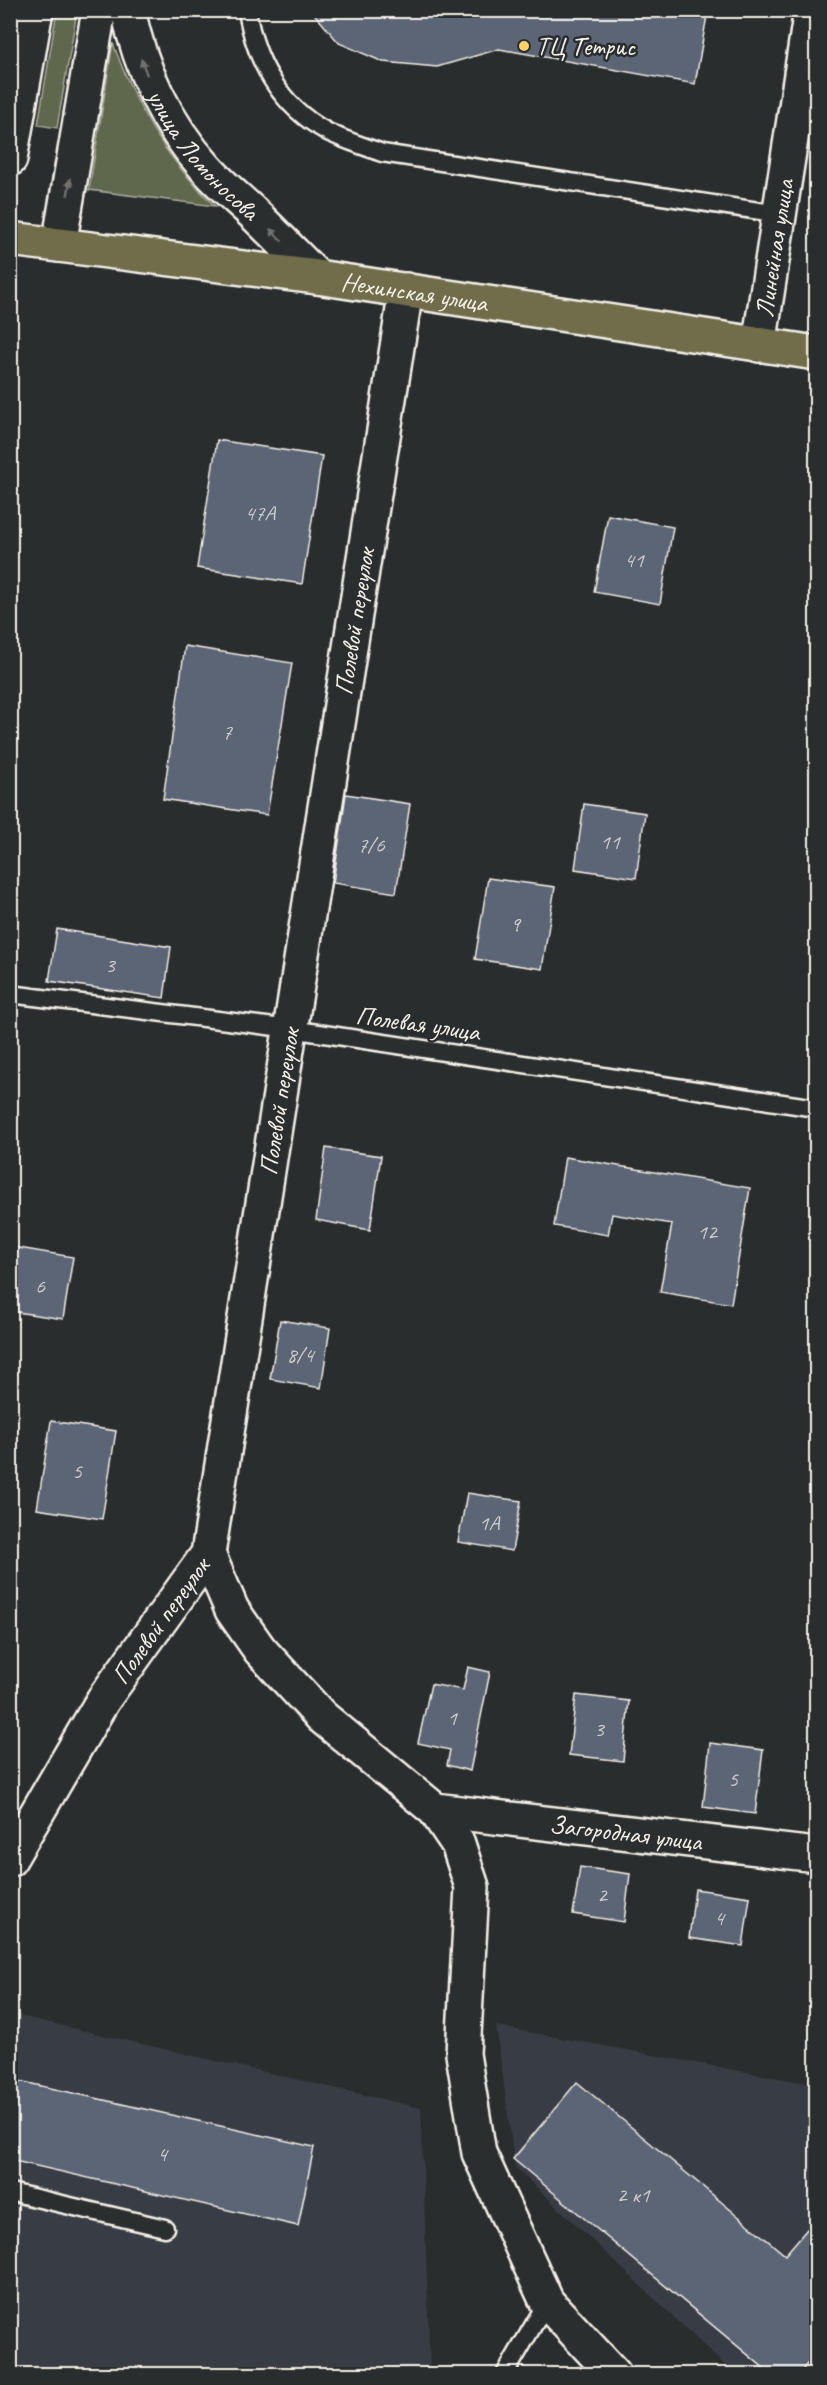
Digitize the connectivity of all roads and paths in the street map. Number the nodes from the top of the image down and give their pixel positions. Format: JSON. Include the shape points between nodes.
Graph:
{"nodes":[{"id":1,"x":36,"y":10,"type":"edge"},
{"id":2,"x":99,"y":10,"type":"edge"},
{"id":3,"x":128,"y":10,"type":"edge"},
{"id":4,"x":247,"y":10,"type":"edge"},
{"id":5,"x":811,"y":10,"type":"edge"},
{"id":6,"x":10,"y":159,"type":"edge"},
{"id":7,"x":779,"y":214,"type":"junction"},
{"id":8,"x":10,"y":239,"type":"edge"},
{"id":9,"x":59,"y":245,"type":"junction"},
{"id":10,"x":317,"y":277,"type":"junction"},
{"id":11,"x":406,"y":290,"type":"junction"},
{"id":12,"x":759,"y":345,"type":"junction"},
{"id":13,"x":816,"y":353,"type":"edge"},
{"id":14,"x":10,"y":994,"type":"edge"},
{"id":15,"x":291,"y":1029,"type":"junction"},
{"id":16,"x":816,"y":1108,"type":"edge"},
{"id":17,"x":208,"y":1554,"type":"junction"},
{"id":18,"x":435,"y":1810,"type":"junction"},
{"id":19,"x":816,"y":1855,"type":"edge"},
{"id":20,"x":10,"y":1859,"type":"edge"},
{"id":21,"x":10,"y":2192,"type":"edge"},
{"id":22,"x":165,"y":2228,"type":"dead end"},
{"id":23,"x":547,"y":2302,"type":"junction"},
{"id":24,"x":505,"y":2374,"type":"edge"},
{"id":25,"x":614,"y":2374,"type":"edge"}],
"edges":[{"from":1,"to":6,"type":"street"},
{"from":9,"to":2,"type":"street","one_way":true},
{"from":10,"to":3,"type":"street","name":"улица Ломоносова","one_way":true,"via":[[206,168],[185,142],[147,76]]},
{"from":4,"to":7,"type":"lane","via":[[263,64],[287,103],[325,131],[382,153]]},
{"from":5,"to":7,"type":"street","name":"Линейная улица"},
{"from":7,"to":12,"type":"street","name":"Линейная улица"},
{"from":8,"to":9,"type":"main road","name":"Нехинская улица"},
{"from":9,"to":10,"type":"main road","name":"Нехинская улица"},
{"from":10,"to":11,"type":"main road","name":"Нехинская улица"},
{"from":11,"to":12,"type":"main road","name":"Нехинская улица"},
{"from":11,"to":15,"type":"street","name":"Полевой переулок"},
{"from":12,"to":13,"type":"main road","name":"Нехинская улица"},
{"from":14,"to":15,"type":"lane","name":"Полевая улица"},
{"from":15,"to":16,"type":"lane","name":"Полевая улица"},
{"from":15,"to":17,"type":"street","name":"Полевой переулок"},
{"from":17,"to":18,"type":"street","via":[[232,1610],[260,1650],[322,1717]]},
{"from":17,"to":20,"type":"street","name":"Полевой переулок","via":[[103,1700]]},
{"from":18,"to":19,"type":"street","name":"Загородная улица"},
{"from":18,"to":23,"type":"street","via":[[458,1844],[472,1887],[464,2054],[479,2153]]},
{"from":21,"to":22,"type":"lane"},
{"from":23,"to":24,"type":"lane"},
{"from":23,"to":25,"type":"street"}]}
